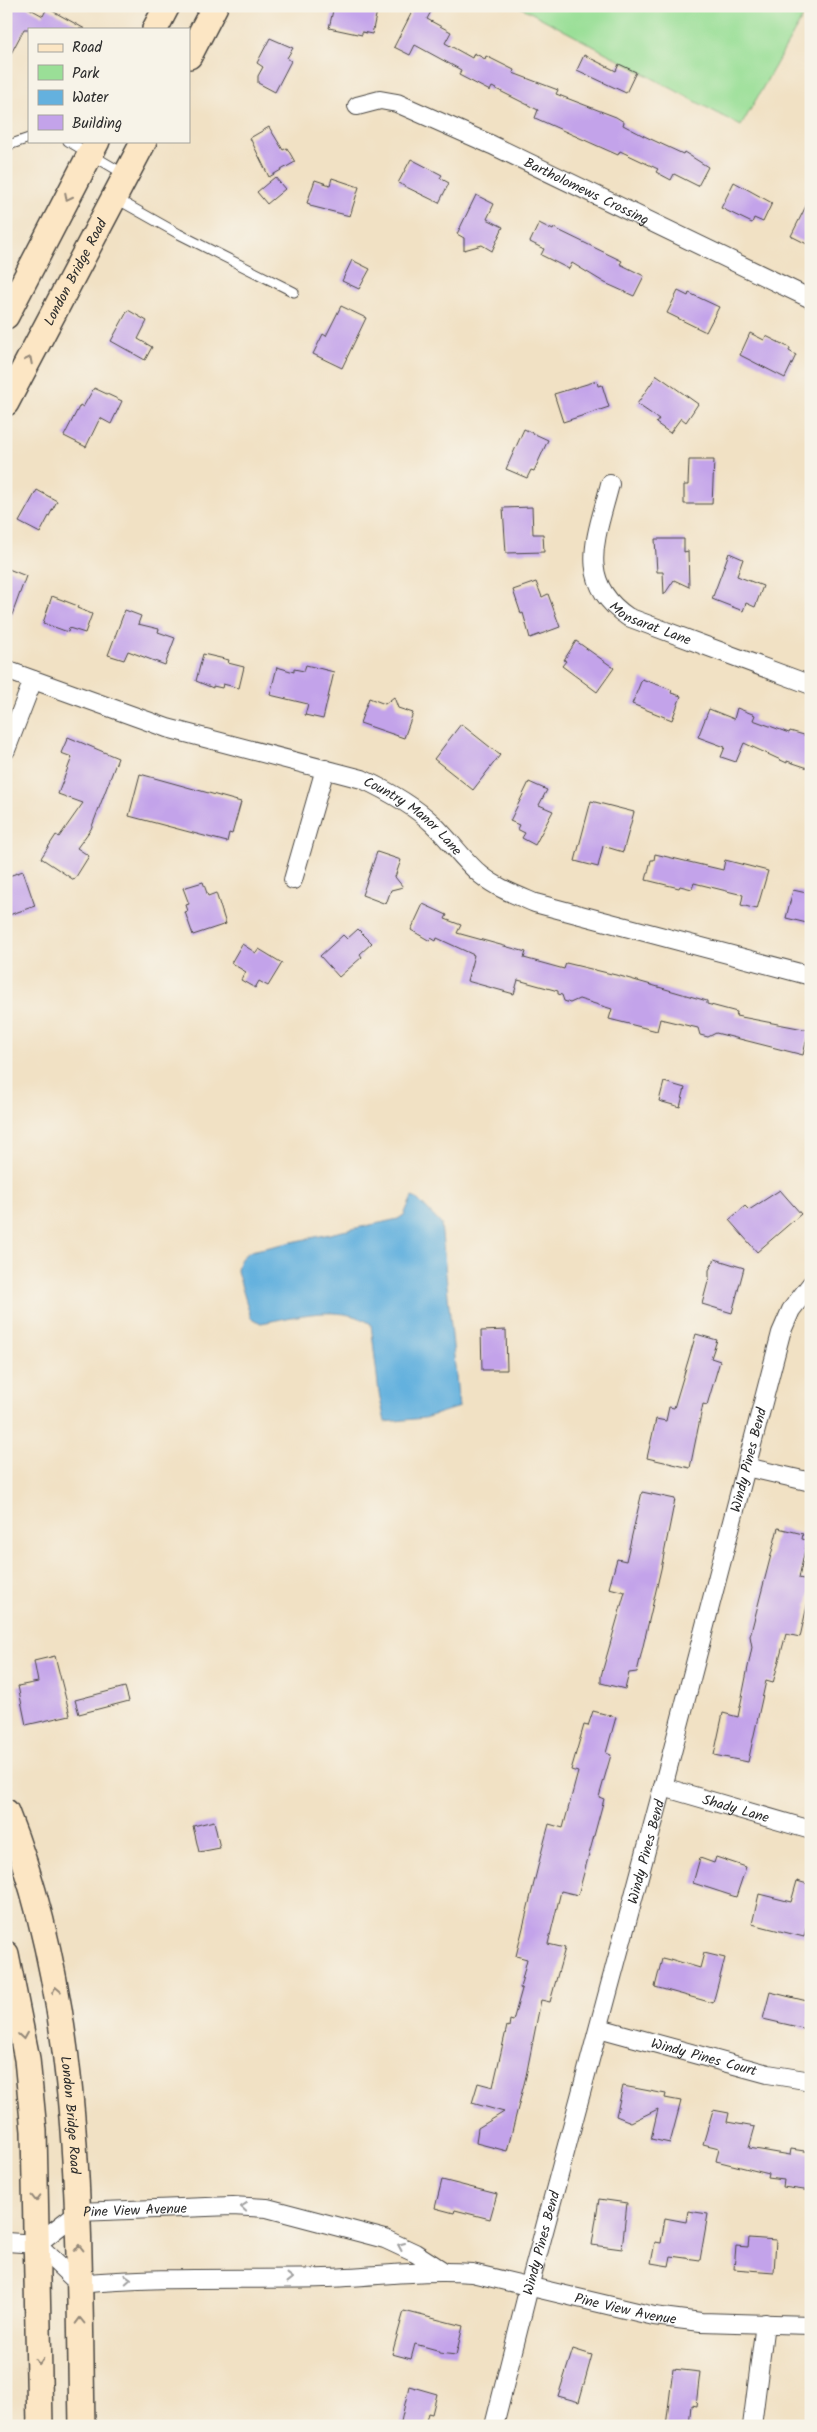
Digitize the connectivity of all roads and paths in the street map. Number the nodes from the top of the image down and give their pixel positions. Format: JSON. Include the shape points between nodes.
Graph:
{"nodes":[{"id":1,"x":167,"y":6,"type":"edge"},
{"id":2,"x":215,"y":6,"type":"edge"},
{"id":3,"x":156,"y":28,"type":"edge"},
{"id":4,"x":190,"y":54,"type":"edge"},
{"id":5,"x":357,"y":106,"type":"dead end"},
{"id":6,"x":28,"y":138,"type":"edge"},
{"id":7,"x":72,"y":142,"type":"edge"},
{"id":8,"x":143,"y":142,"type":"edge"},
{"id":9,"x":6,"y":146,"type":"edge"},
{"id":10,"x":93,"y":148,"type":"edge"},
{"id":11,"x":126,"y":175,"type":"junction"},
{"id":12,"x":114,"y":197,"type":"junction"},
{"id":13,"x":294,"y":292,"type":"dead end"},
{"id":14,"x":811,"y":299,"type":"edge"},
{"id":15,"x":6,"y":316,"type":"edge"},
{"id":16,"x":6,"y":403,"type":"edge"},
{"id":17,"x":610,"y":484,"type":"dead end"},
{"id":18,"x":6,"y":670,"type":"edge"},
{"id":19,"x":33,"y":680,"type":"junction"},
{"id":20,"x":811,"y":685,"type":"edge"},
{"id":21,"x":6,"y":750,"type":"edge"},
{"id":22,"x":325,"y":769,"type":"junction"},
{"id":23,"x":293,"y":880,"type":"dead end"},
{"id":24,"x":811,"y":976,"type":"edge"},
{"id":25,"x":811,"y":1284,"type":"edge"},
{"id":26,"x":746,"y":1467,"type":"junction"},
{"id":27,"x":811,"y":1482,"type":"edge"},
{"id":28,"x":663,"y":1787,"type":"junction"},
{"id":29,"x":6,"y":1812,"type":"edge"},
{"id":30,"x":811,"y":1830,"type":"edge"},
{"id":31,"x":6,"y":1954,"type":"edge"},
{"id":32,"x":599,"y":2028,"type":"junction"},
{"id":33,"x":811,"y":2081,"type":"edge"},
{"id":34,"x":78,"y":2212,"type":"junction"},
{"id":35,"x":6,"y":2242,"type":"edge"},
{"id":36,"x":37,"y":2244,"type":"junction"},
{"id":37,"x":443,"y":2271,"type":"junction"},
{"id":38,"x":80,"y":2284,"type":"junction"},
{"id":39,"x":529,"y":2287,"type":"junction"},
{"id":40,"x":765,"y":2323,"type":"junction"},
{"id":41,"x":811,"y":2324,"type":"edge"},
{"id":42,"x":40,"y":2426,"type":"edge"},
{"id":43,"x":82,"y":2426,"type":"edge"},
{"id":44,"x":494,"y":2426,"type":"edge"},
{"id":45,"x":752,"y":2426,"type":"edge"}],
"edges":[{"from":1,"to":3,"type":"main road"},
{"from":2,"to":4,"type":"main road"},
{"from":5,"to":14,"type":"street","name":"Bartholomews Crossing","via":[[380,100],[397,103],[492,145]]},
{"from":6,"to":9,"type":"lane"},
{"from":7,"to":10,"type":"lane"},
{"from":8,"to":11,"type":"main road","name":"London Bridge Road"},
{"from":10,"to":11,"type":"lane"},
{"from":10,"to":15,"type":"main road","one_way":true},
{"from":11,"to":12,"type":"main road","name":"London Bridge Road"},
{"from":12,"to":13,"type":"lane"},
{"from":16,"to":12,"type":"main road","name":"London Bridge Road","one_way":true},
{"from":17,"to":20,"type":"street","name":"Monsarat Lane","via":[[594,564],[603,594],[614,607],[628,617]]},
{"from":18,"to":19,"type":"street","name":"Country Manor Lane"},
{"from":19,"to":21,"type":"street"},
{"from":19,"to":22,"type":"street","name":"Country Manor Lane","via":[[167,728]]},
{"from":22,"to":23,"type":"street"},
{"from":22,"to":24,"type":"street","name":"Country Manor Lane","via":[[362,778],[411,805],[482,875],[505,890],[535,903]]},
{"from":25,"to":26,"type":"street","name":"Windy Pines Bend","via":[[791,1310],[780,1333]]},
{"from":26,"to":27,"type":"street"},
{"from":26,"to":28,"type":"street","name":"Windy Pines Bend"},
{"from":28,"to":30,"type":"street","name":"Shady Lane"},
{"from":28,"to":32,"type":"street","name":"Windy Pines Bend"},
{"from":34,"to":29,"type":"main road","name":"London Bridge Road","one_way":true,"via":[[63,2026],[46,1940],[28,1873]]},
{"from":31,"to":36,"type":"main road","one_way":true,"via":[[27,2059],[34,2131]]},
{"from":32,"to":33,"type":"street","name":"Windy Pines Court","via":[[768,2074]]},
{"from":32,"to":39,"type":"street","name":"Windy Pines Bend"},
{"from":34,"to":36,"type":"street","name":"Pine View Avenue"},
{"from":37,"to":34,"type":"street","name":"Pine View Avenue","one_way":true,"via":[[416,2253],[385,2239],[267,2208],[232,2206]]},
{"from":38,"to":34,"type":"main road","name":"London Bridge Road","one_way":true},
{"from":35,"to":36,"type":"street"},
{"from":36,"to":38,"type":"street"},
{"from":36,"to":42,"type":"main road","one_way":true},
{"from":38,"to":37,"type":"street","name":"Pine View Avenue","one_way":true,"via":[[130,2279],[353,2278]]},
{"from":37,"to":39,"type":"street","name":"Pine View Avenue"},
{"from":43,"to":38,"type":"main road","name":"London Bridge Road","one_way":true},
{"from":39,"to":40,"type":"street","name":"Pine View Avenue","via":[[654,2316],[700,2322]]},
{"from":39,"to":44,"type":"street","name":"Windy Pines Bend"},
{"from":40,"to":41,"type":"street","name":"Pine View Avenue"},
{"from":40,"to":45,"type":"street"}]}
